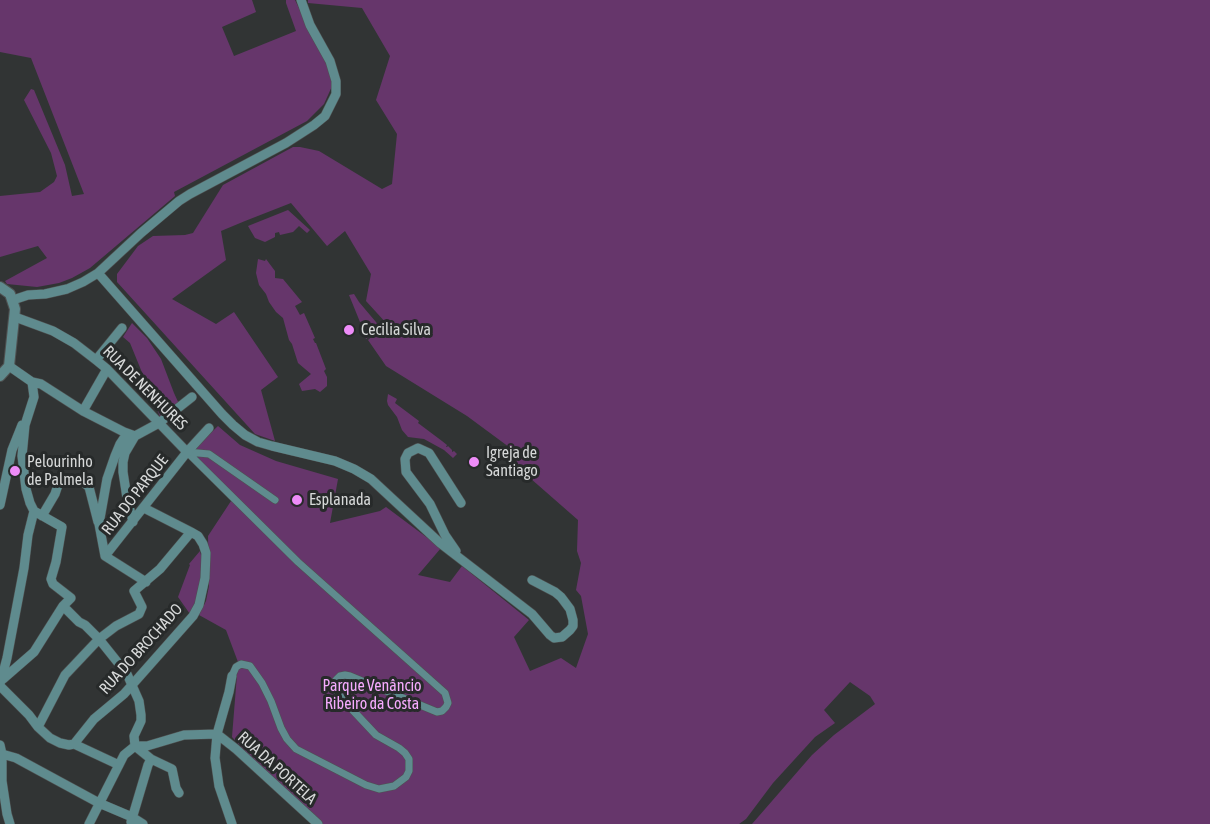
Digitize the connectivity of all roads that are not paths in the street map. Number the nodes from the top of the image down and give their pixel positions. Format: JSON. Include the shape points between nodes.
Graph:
{"nodes":[{"id":1,"x":301,"y":0,"type":"edge"},
{"id":2,"x":98,"y":273,"type":"junction"},
{"id":3,"x":0,"y":287,"type":"edge"},
{"id":4,"x":13,"y":300,"type":"junction"},
{"id":5,"x":15,"y":317,"type":"junction"},
{"id":6,"x":122,"y":328,"type":"dead end"},
{"id":7,"x":96,"y":360,"type":"junction"},
{"id":8,"x":9,"y":366,"type":"junction"},
{"id":9,"x":107,"y":369,"type":"junction"},
{"id":10,"x":0,"y":375,"type":"edge"},
{"id":11,"x":32,"y":382,"type":"junction"},
{"id":12,"x":192,"y":396,"type":"dead end"},
{"id":13,"x":31,"y":407,"type":"junction"},
{"id":14,"x":83,"y":411,"type":"junction"},
{"id":15,"x":159,"y":423,"type":"junction"},
{"id":16,"x":208,"y":428,"type":"dead end"},
{"id":17,"x":135,"y":436,"type":"junction"},
{"id":18,"x":187,"y":452,"type":"junction"},
{"id":19,"x":4,"y":464,"type":"edge"},
{"id":20,"x":275,"y":500,"type":"dead end"},
{"id":21,"x":461,"y":503,"type":"dead end"},
{"id":22,"x":0,"y":505,"type":"edge"},
{"id":23,"x":144,"y":508,"type":"junction"},
{"id":24,"x":35,"y":510,"type":"junction"},
{"id":25,"x":133,"y":522,"type":"junction"},
{"id":26,"x":99,"y":524,"type":"junction"},
{"id":27,"x":191,"y":532,"type":"junction"},
{"id":28,"x":105,"y":556,"type":"junction"},
{"id":29,"x":462,"y":559,"type":"junction"},
{"id":30,"x":531,"y":580,"type":"dead end"},
{"id":31,"x":146,"y":582,"type":"junction"},
{"id":32,"x":63,"y":606,"type":"junction"},
{"id":33,"x":99,"y":639,"type":"junction"},
{"id":34,"x":231,"y":676,"type":"joint"},
{"id":35,"x":0,"y":684,"type":"edge"},
{"id":36,"x":132,"y":685,"type":"junction"},
{"id":37,"x":38,"y":727,"type":"junction"},
{"id":38,"x":216,"y":734,"type":"junction"},
{"id":39,"x":74,"y":744,"type":"junction"},
{"id":40,"x":135,"y":746,"type":"junction"},
{"id":41,"x":1,"y":750,"type":"edge"},
{"id":42,"x":152,"y":759,"type":"junction"},
{"id":43,"x":119,"y":765,"type":"junction"},
{"id":44,"x":1,"y":781,"type":"edge"},
{"id":45,"x":179,"y":793,"type":"dead end"},
{"id":46,"x":99,"y":803,"type":"junction"},
{"id":47,"x":131,"y":821,"type":"edge"},
{"id":48,"x":10,"y":824,"type":"edge"},
{"id":49,"x":89,"y":824,"type":"edge"},
{"id":50,"x":143,"y":824,"type":"edge"},
{"id":51,"x":232,"y":824,"type":"edge"},
{"id":52,"x":318,"y":824,"type":"edge"}],
"edges":[{"from":1,"to":2,"type":"street","via":[[330,61],[337,89],[325,116],[286,143],[179,201]]},
{"from":2,"to":4,"type":"street","via":[[67,289]]},
{"from":2,"to":29,"type":"street","via":[[239,430],[258,442],[354,469],[371,479]]},
{"from":3,"to":4,"type":"street"},
{"from":4,"to":5,"type":"street"},
{"from":5,"to":7,"type":"street","name":"RUA DE NENHURES","via":[[53,331]]},
{"from":5,"to":8,"type":"street"},
{"from":6,"to":7,"type":"street"},
{"from":7,"to":9,"type":"street","name":"RUA DE NENHURES"},
{"from":8,"to":10,"type":"street"},
{"from":8,"to":11,"type":"street"},
{"from":9,"to":14,"type":"street"},
{"from":9,"to":15,"type":"street","name":"RUA DE NENHURES"},
{"from":11,"to":13,"type":"street"},
{"from":11,"to":14,"type":"street"},
{"from":12,"to":15,"type":"street"},
{"from":13,"to":19,"type":"street"},
{"from":13,"to":24,"type":"street","via":[[22,456]]},
{"from":14,"to":17,"type":"street"},
{"from":15,"to":17,"type":"street"},
{"from":15,"to":18,"type":"street","name":"RUA DE NENHURES"},
{"from":16,"to":18,"type":"street","name":"RUA DO PARQUE"},
{"from":17,"to":25,"type":"street","via":[[123,462]]},
{"from":17,"to":26,"type":"street","via":[[124,438],[120,444],[107,479]]},
{"from":18,"to":20,"type":"street","via":[[208,454]]},
{"from":18,"to":23,"type":"street","name":"RUA DO PARQUE"},
{"from":18,"to":34,"type":"street","via":[[298,562],[445,693],[448,703],[437,712],[350,676],[336,680],[335,690],[360,718],[409,759],[406,777],[394,786],[379,789],[296,749],[250,666],[241,664]]},
{"from":19,"to":22,"type":"street"},
{"from":21,"to":29,"type":"street","via":[[429,453],[418,448],[408,453],[406,471]]},
{"from":23,"to":25,"type":"street","name":"RUA DO PARQUE"},
{"from":23,"to":27,"type":"street"},
{"from":24,"to":26,"type":"street","via":[[55,494],[58,484],[83,482],[89,487]]},
{"from":24,"to":32,"type":"street","via":[[62,527],[51,579],[71,598]]},
{"from":24,"to":35,"type":"street"},
{"from":25,"to":28,"type":"street","name":"RUA DO PARQUE"},
{"from":26,"to":28,"type":"street"},
{"from":27,"to":31,"type":"street"},
{"from":27,"to":36,"type":"street","name":"RUA DO BROCHADO","via":[[203,543],[206,553],[199,605],[194,616]]},
{"from":28,"to":31,"type":"street"},
{"from":29,"to":30,"type":"street","via":[[532,614],[550,636],[562,637],[573,626],[570,609],[555,592]]},
{"from":31,"to":33,"type":"street","via":[[134,591],[142,607],[139,614]]},
{"from":32,"to":33,"type":"street"},
{"from":32,"to":35,"type":"street","via":[[34,652]]},
{"from":33,"to":36,"type":"street"},
{"from":33,"to":37,"type":"street","via":[[64,675]]},
{"from":34,"to":38,"type":"street"},
{"from":35,"to":37,"type":"street"},
{"from":36,"to":39,"type":"street","name":"RUA DO BROCHADO","via":[[94,719]]},
{"from":36,"to":40,"type":"street","via":[[140,701],[141,715]]},
{"from":37,"to":39,"type":"street","via":[[60,743]]},
{"from":38,"to":40,"type":"street","via":[[184,735]]},
{"from":38,"to":51,"type":"street","via":[[219,786]]},
{"from":38,"to":52,"type":"street","name":"RUA DA PORTELA"},
{"from":39,"to":43,"type":"street"},
{"from":40,"to":42,"type":"street"},
{"from":40,"to":43,"type":"street"},
{"from":41,"to":44,"type":"street"},
{"from":41,"to":46,"type":"street"},
{"from":42,"to":45,"type":"street","via":[[172,769]]},
{"from":42,"to":47,"type":"street"},
{"from":43,"to":46,"type":"street"},
{"from":44,"to":48,"type":"street"},
{"from":46,"to":47,"type":"street"},
{"from":46,"to":49,"type":"street"},
{"from":47,"to":50,"type":"street"}]}
